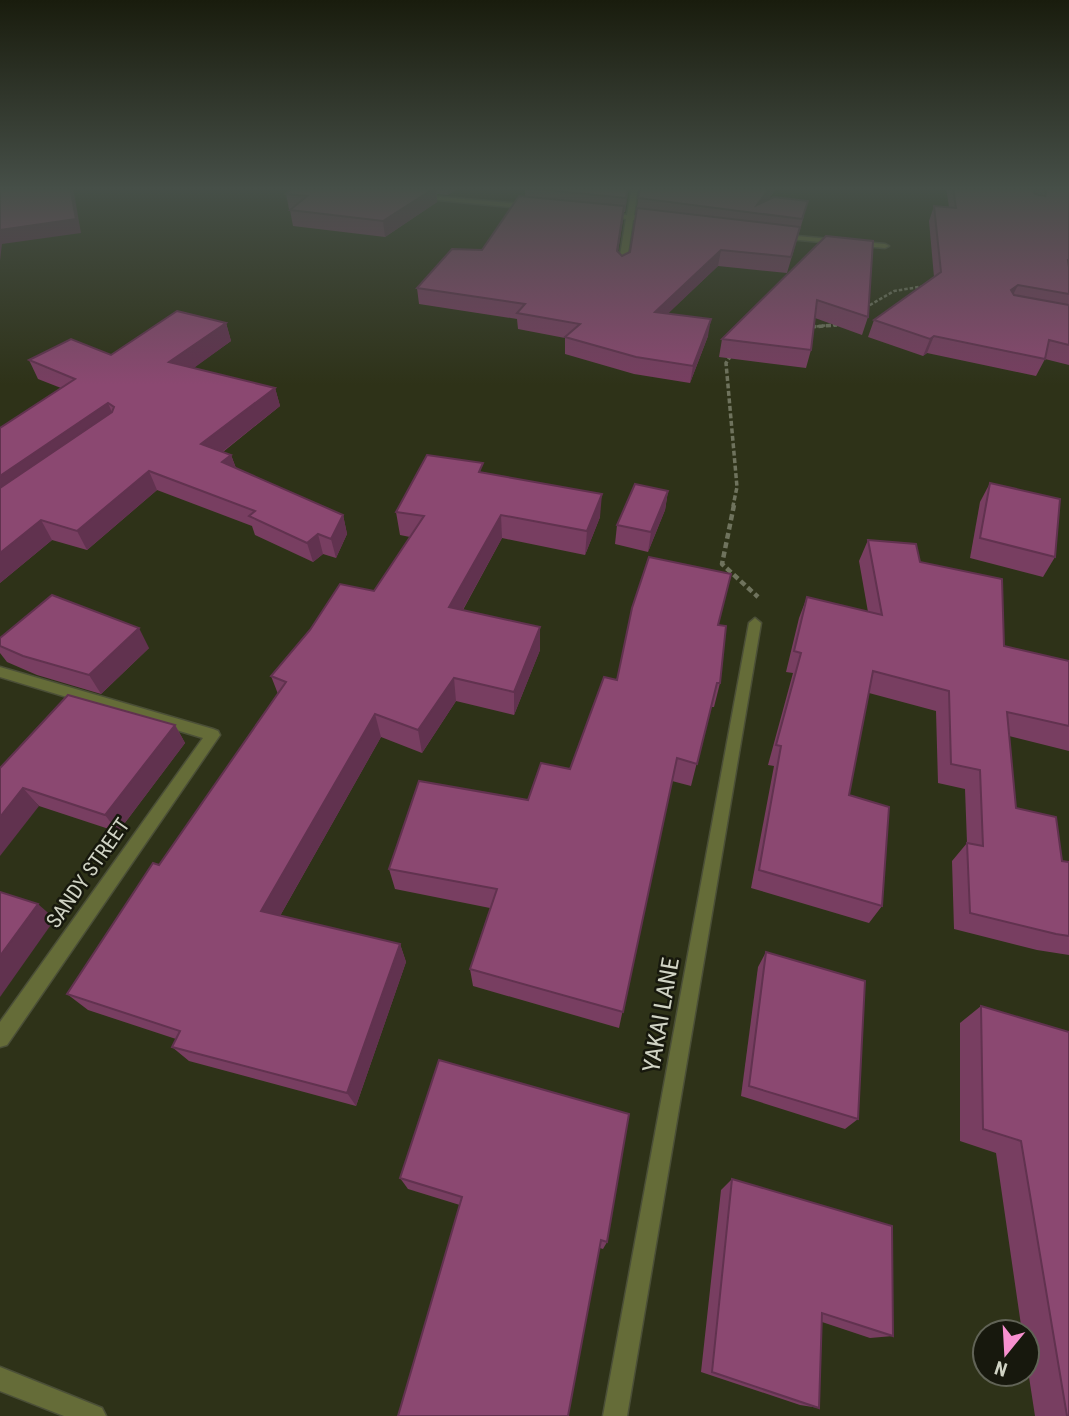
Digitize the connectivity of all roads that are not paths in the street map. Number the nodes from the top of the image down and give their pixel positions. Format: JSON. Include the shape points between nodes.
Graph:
{"nodes":[{"id":1,"x":624,"y":253,"type":"edge"},
{"id":2,"x":622,"y":267,"type":"edge"},
{"id":3,"x":755,"y":623,"type":"road end"},
{"id":4,"x":0,"y":672,"type":"edge"},
{"id":5,"x":0,"y":1038,"type":"edge"},
{"id":6,"x":0,"y":1379,"type":"edge"},
{"id":7,"x":94,"y":1416,"type":"edge"},
{"id":8,"x":615,"y":1416,"type":"edge"}],
"edges":[{"from":1,"to":2,"type":"street"},
{"from":3,"to":8,"type":"street","name":"YAKAI LANE"},
{"from":4,"to":5,"type":"street","name":"SANDY STREET","via":[[213,735]]},
{"from":6,"to":7,"type":"street"}]}
